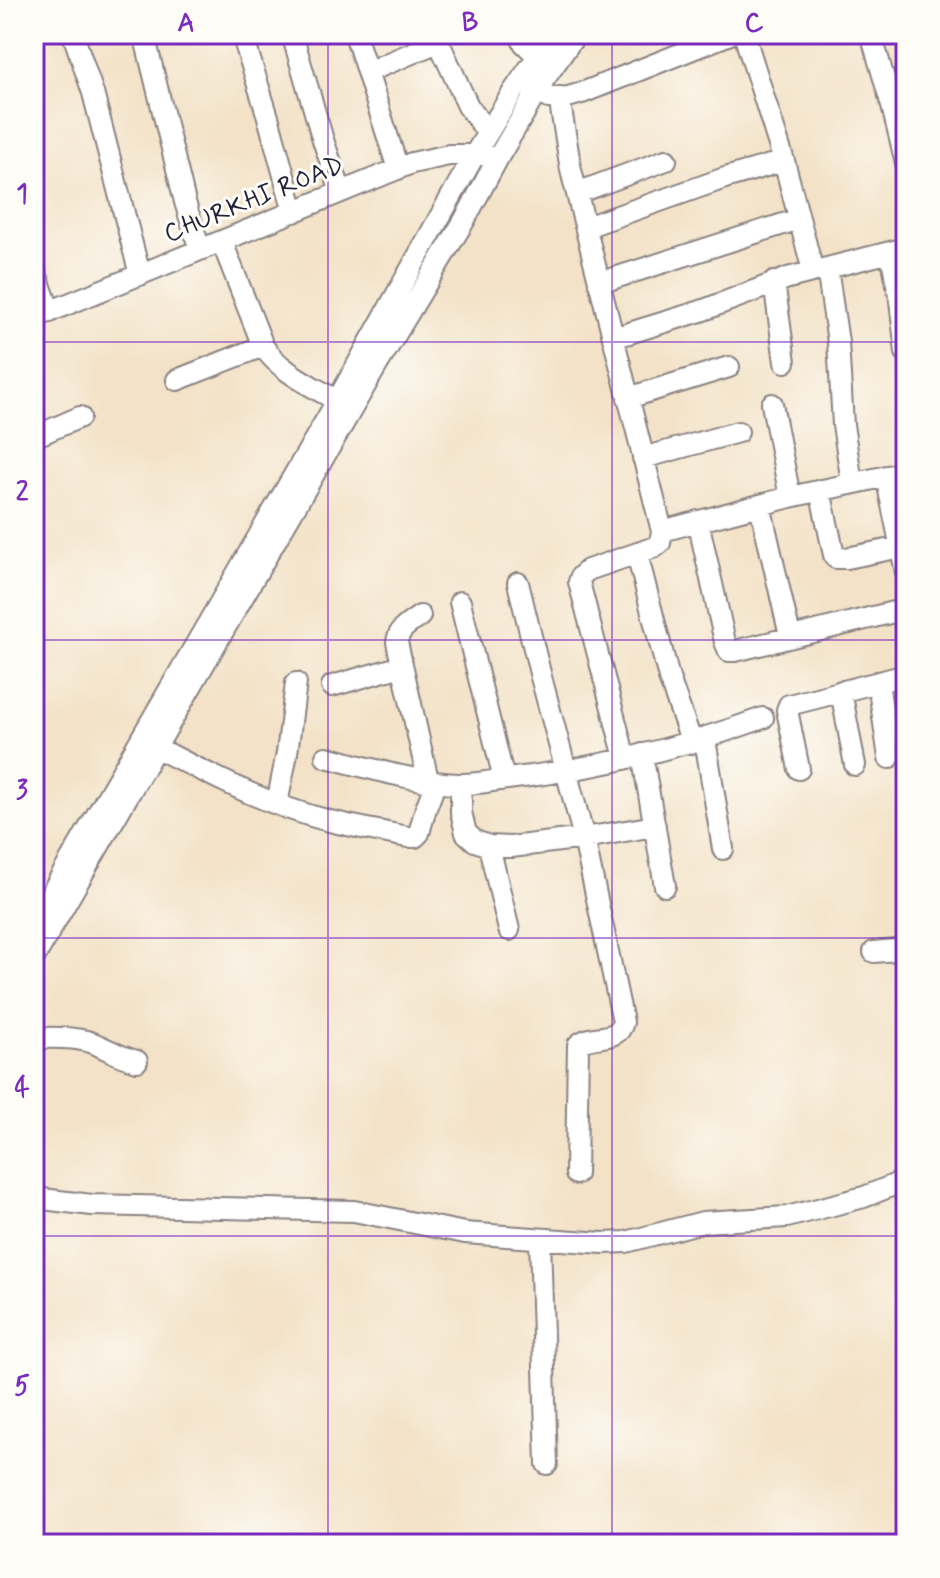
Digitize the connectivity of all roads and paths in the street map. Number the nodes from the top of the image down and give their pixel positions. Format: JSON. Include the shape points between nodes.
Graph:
{"nodes":[{"id":1,"x":73,"y":34,"type":"edge"},
{"id":2,"x":144,"y":34,"type":"edge"},
{"id":3,"x":242,"y":34,"type":"edge"},
{"id":4,"x":293,"y":34,"type":"edge"},
{"id":5,"x":355,"y":34,"type":"edge"},
{"id":6,"x":519,"y":34,"type":"edge"},
{"id":7,"x":553,"y":34,"type":"edge"},
{"id":8,"x":576,"y":34,"type":"edge"},
{"id":9,"x":730,"y":34,"type":"edge"},
{"id":10,"x":744,"y":34,"type":"edge"},
{"id":11,"x":871,"y":34,"type":"edge"},
{"id":12,"x":437,"y":38,"type":"edge"},
{"id":13,"x":544,"y":62,"type":"junction"},
{"id":14,"x":367,"y":72,"type":"junction"},
{"id":15,"x":513,"y":92,"type":"junction"},
{"id":16,"x":534,"y":97,"type":"junction"},
{"id":17,"x":559,"y":97,"type":"junction"},
{"id":18,"x":488,"y":133,"type":"junction"},
{"id":19,"x":475,"y":154,"type":"junction"},
{"id":20,"x":499,"y":156,"type":"junction"},
{"id":21,"x":666,"y":160,"type":"dead end"},
{"id":22,"x":784,"y":161,"type":"junction"},
{"id":23,"x":906,"y":163,"type":"edge"},
{"id":24,"x":398,"y":169,"type":"junction"},
{"id":25,"x":341,"y":192,"type":"junction"},
{"id":26,"x":577,"y":193,"type":"junction"},
{"id":27,"x":294,"y":212,"type":"junction"},
{"id":28,"x":799,"y":219,"type":"junction"},
{"id":29,"x":586,"y":227,"type":"junction"},
{"id":30,"x":222,"y":242,"type":"junction"},
{"id":31,"x":200,"y":250,"type":"junction"},
{"id":32,"x":898,"y":250,"type":"edge"},
{"id":33,"x":34,"y":268,"type":"edge"},
{"id":34,"x":820,"y":270,"type":"junction"},
{"id":35,"x":140,"y":275,"type":"junction"},
{"id":36,"x":774,"y":282,"type":"junction"},
{"id":37,"x":599,"y":283,"type":"junction"},
{"id":38,"x":42,"y":315,"type":"edge"},
{"id":39,"x":613,"y":338,"type":"junction"},
{"id":40,"x":263,"y":346,"type":"junction"},
{"id":41,"x":906,"y":352,"type":"edge"},
{"id":42,"x":785,"y":362,"type":"dead end"},
{"id":43,"x":729,"y":367,"type":"dead end"},
{"id":44,"x":177,"y":380,"type":"dead end"},
{"id":45,"x":628,"y":398,"type":"junction"},
{"id":46,"x":337,"y":401,"type":"junction"},
{"id":47,"x":772,"y":404,"type":"dead end"},
{"id":48,"x":80,"y":417,"type":"dead end"},
{"id":49,"x":738,"y":432,"type":"dead end"},
{"id":50,"x":34,"y":437,"type":"edge"},
{"id":51,"x":643,"y":458,"type":"junction"},
{"id":52,"x":896,"y":474,"type":"edge"},
{"id":53,"x":852,"y":483,"type":"junction"},
{"id":54,"x":820,"y":490,"type":"junction"},
{"id":55,"x":790,"y":497,"type":"junction"},
{"id":56,"x":760,"y":505,"type":"junction"},
{"id":57,"x":698,"y":521,"type":"junction"},
{"id":58,"x":662,"y":531,"type":"junction"},
{"id":59,"x":901,"y":547,"type":"junction"},
{"id":60,"x":637,"y":554,"type":"junction"},
{"id":61,"x":906,"y":572,"type":"edge"},
{"id":62,"x":518,"y":583,"type":"dead end"},
{"id":63,"x":460,"y":602,"type":"dead end"},
{"id":64,"x":906,"y":609,"type":"edge"},
{"id":65,"x":420,"y":616,"type":"dead end"},
{"id":66,"x":790,"y":636,"type":"junction"},
{"id":67,"x":402,"y":666,"type":"junction"},
{"id":68,"x":906,"y":675,"type":"edge"},
{"id":69,"x":878,"y":682,"type":"junction"},
{"id":70,"x":296,"y":683,"type":"dead end"},
{"id":71,"x":332,"y":686,"type":"dead end"},
{"id":72,"x":841,"y":691,"type":"junction"},
{"id":73,"x":763,"y":718,"type":"dead end"},
{"id":74,"x":698,"y":741,"type":"junction"},
{"id":75,"x":155,"y":747,"type":"junction"},
{"id":76,"x":634,"y":756,"type":"junction"},
{"id":77,"x":326,"y":757,"type":"dead end"},
{"id":78,"x":889,"y":758,"type":"dead end"},
{"id":79,"x":855,"y":765,"type":"dead end"},
{"id":80,"x":799,"y":769,"type":"dead end"},
{"id":81,"x":567,"y":770,"type":"junction"},
{"id":82,"x":504,"y":779,"type":"junction"},
{"id":83,"x":432,"y":781,"type":"junction"},
{"id":84,"x":461,"y":784,"type":"junction"},
{"id":85,"x":277,"y":804,"type":"junction"},
{"id":86,"x":655,"y":826,"type":"junction"},
{"id":87,"x":584,"y":838,"type":"junction"},
{"id":88,"x":489,"y":846,"type":"junction"},
{"id":89,"x":723,"y":849,"type":"dead end"},
{"id":90,"x":665,"y":886,"type":"dead end"},
{"id":91,"x":34,"y":923,"type":"edge"},
{"id":92,"x":509,"y":930,"type":"dead end"},
{"id":93,"x":906,"y":949,"type":"edge"},
{"id":94,"x":874,"y":952,"type":"dead end"},
{"id":95,"x":34,"y":958,"type":"edge"},
{"id":96,"x":34,"y":1038,"type":"edge"},
{"id":97,"x":137,"y":1061,"type":"dead end"},
{"id":98,"x":576,"y":1174,"type":"dead end"},
{"id":99,"x":906,"y":1180,"type":"edge"},
{"id":100,"x":34,"y":1198,"type":"edge"},
{"id":101,"x":540,"y":1239,"type":"junction"},
{"id":102,"x":547,"y":1464,"type":"dead end"}],
"edges":[{"from":1,"to":35,"type":"street"},
{"from":2,"to":31,"type":"street"},
{"from":3,"to":27,"type":"street"},
{"from":4,"to":25,"type":"street"},
{"from":5,"to":14,"type":"street"},
{"from":6,"to":13,"type":"street"},
{"from":7,"to":13,"type":"street"},
{"from":8,"to":13,"type":"street"},
{"from":9,"to":17,"type":"street","via":[[582,93]]},
{"from":10,"to":22,"type":"street"},
{"from":11,"to":23,"type":"street"},
{"from":12,"to":14,"type":"street"},
{"from":12,"to":18,"type":"street","via":[[468,106]]},
{"from":13,"to":15,"type":"street"},
{"from":13,"to":16,"type":"street"},
{"from":14,"to":24,"type":"street"},
{"from":15,"to":16,"type":"street"},
{"from":15,"to":18,"type":"street"},
{"from":16,"to":17,"type":"street"},
{"from":16,"to":20,"type":"street"},
{"from":17,"to":26,"type":"street"},
{"from":18,"to":19,"type":"street"},
{"from":19,"to":20,"type":"street","name":"CHURKHI ROAD"},
{"from":19,"to":24,"type":"street","name":"CHURKHI ROAD","via":[[432,158]]},
{"from":19,"to":46,"type":"street"},
{"from":20,"to":75,"type":"street"},
{"from":21,"to":26,"type":"street"},
{"from":22,"to":28,"type":"street"},
{"from":22,"to":29,"type":"street"},
{"from":24,"to":25,"type":"street","name":"CHURKHI ROAD"},
{"from":25,"to":27,"type":"street","name":"CHURKHI ROAD"},
{"from":26,"to":29,"type":"street"},
{"from":27,"to":30,"type":"street","name":"CHURKHI ROAD"},
{"from":28,"to":34,"type":"street"},
{"from":28,"to":37,"type":"street"},
{"from":29,"to":37,"type":"street"},
{"from":30,"to":31,"type":"street","name":"CHURKHI ROAD"},
{"from":30,"to":40,"type":"street"},
{"from":31,"to":35,"type":"street","name":"CHURKHI ROAD"},
{"from":32,"to":34,"type":"street"},
{"from":32,"to":41,"type":"street"},
{"from":33,"to":38,"type":"street"},
{"from":34,"to":36,"type":"street"},
{"from":34,"to":53,"type":"street","via":[[838,342]]},
{"from":35,"to":38,"type":"street","name":"CHURKHI ROAD"},
{"from":36,"to":39,"type":"street"},
{"from":36,"to":42,"type":"street"},
{"from":37,"to":39,"type":"street"},
{"from":39,"to":45,"type":"street"},
{"from":40,"to":44,"type":"street"},
{"from":40,"to":46,"type":"street","via":[[281,367]]},
{"from":43,"to":45,"type":"street"},
{"from":45,"to":51,"type":"street"},
{"from":46,"to":91,"type":"street"},
{"from":47,"to":55,"type":"street"},
{"from":48,"to":50,"type":"street"},
{"from":49,"to":51,"type":"street"},
{"from":51,"to":58,"type":"street"},
{"from":52,"to":53,"type":"street"},
{"from":52,"to":59,"type":"street"},
{"from":53,"to":54,"type":"street"},
{"from":54,"to":55,"type":"street"},
{"from":54,"to":59,"type":"street","via":[[836,558]]},
{"from":55,"to":56,"type":"street"},
{"from":56,"to":57,"type":"street"},
{"from":56,"to":66,"type":"street"},
{"from":57,"to":58,"type":"street"},
{"from":57,"to":66,"type":"street","via":[[729,651]]},
{"from":58,"to":60,"type":"street","via":[[660,543]]},
{"from":59,"to":61,"type":"street"},
{"from":60,"to":74,"type":"street","via":[[669,678]]},
{"from":60,"to":76,"type":"street","via":[[588,570],[579,582]]},
{"from":62,"to":81,"type":"street"},
{"from":63,"to":82,"type":"street"},
{"from":64,"to":66,"type":"street"},
{"from":65,"to":67,"type":"street","via":[[398,634]]},
{"from":67,"to":71,"type":"street"},
{"from":67,"to":83,"type":"street"},
{"from":68,"to":69,"type":"street"},
{"from":69,"to":72,"type":"street"},
{"from":69,"to":78,"type":"street"},
{"from":70,"to":85,"type":"street"},
{"from":72,"to":79,"type":"street"},
{"from":72,"to":80,"type":"street","via":[[789,705]]},
{"from":73,"to":74,"type":"street"},
{"from":74,"to":76,"type":"street"},
{"from":74,"to":89,"type":"street"},
{"from":75,"to":85,"type":"street"},
{"from":75,"to":95,"type":"street"},
{"from":76,"to":81,"type":"street"},
{"from":76,"to":86,"type":"street"},
{"from":77,"to":83,"type":"street"},
{"from":81,"to":82,"type":"street"},
{"from":81,"to":87,"type":"street"},
{"from":82,"to":84,"type":"street"},
{"from":83,"to":84,"type":"street"},
{"from":83,"to":85,"type":"street","via":[[415,837],[328,821]]},
{"from":84,"to":88,"type":"street","via":[[466,833]]},
{"from":86,"to":87,"type":"street"},
{"from":86,"to":90,"type":"street"},
{"from":87,"to":88,"type":"street"},
{"from":87,"to":98,"type":"street","via":[[623,1022],[617,1034],[578,1045]]},
{"from":88,"to":92,"type":"street"},
{"from":93,"to":94,"type":"street"},
{"from":96,"to":97,"type":"street","via":[[83,1040]]},
{"from":99,"to":101,"type":"street","via":[[787,1217],[703,1222],[626,1242]]},
{"from":100,"to":101,"type":"street","via":[[92,1205],[354,1211],[465,1233]]},
{"from":101,"to":102,"type":"street"}]}
